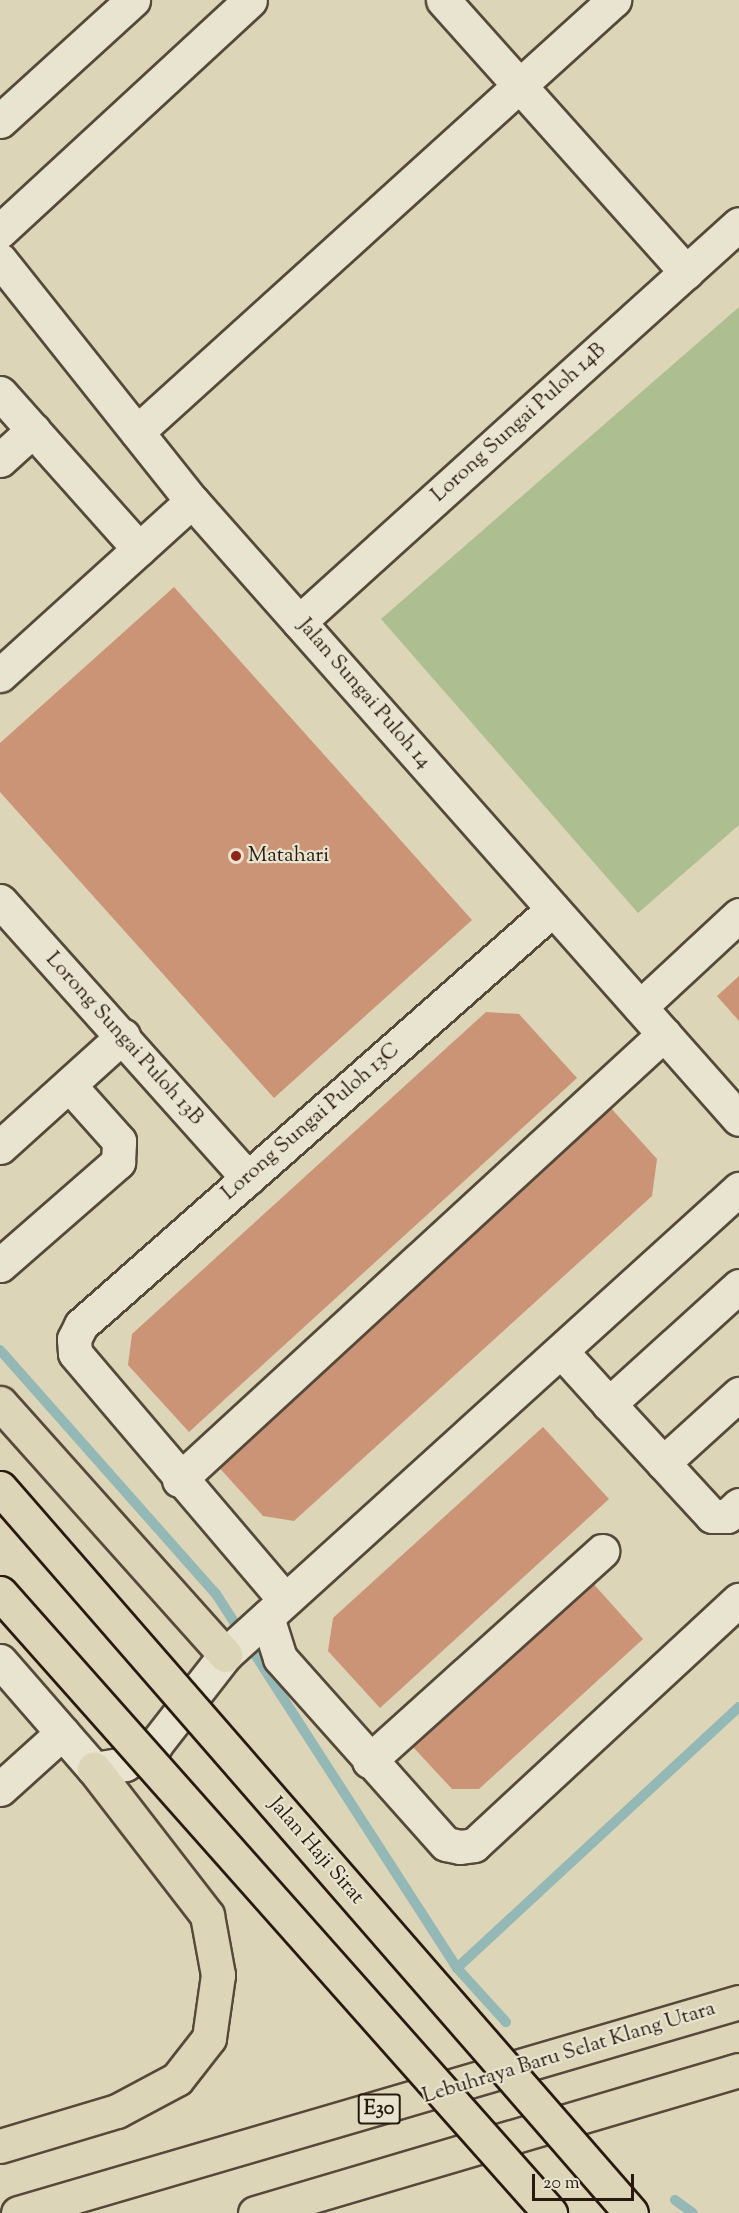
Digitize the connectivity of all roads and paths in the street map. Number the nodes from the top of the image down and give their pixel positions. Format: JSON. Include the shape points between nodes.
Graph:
{"nodes":[{"id":1,"x":133,"y":0,"type":"edge"},
{"id":2,"x":250,"y":0,"type":"edge"},
{"id":3,"x":444,"y":0,"type":"edge"},
{"id":4,"x":614,"y":0,"type":"edge"},
{"id":5,"x":522,"y":86,"type":"junction"},
{"id":6,"x":0,"y":121,"type":"edge"},
{"id":7,"x":739,"y":224,"type":"edge"},
{"id":8,"x":0,"y":231,"type":"edge"},
{"id":9,"x":0,"y":260,"type":"edge"},
{"id":10,"x":686,"y":272,"type":"junction"},
{"id":11,"x":0,"y":393,"type":"edge"},
{"id":12,"x":33,"y":430,"type":"junction"},
{"id":13,"x":137,"y":432,"type":"junction"},
{"id":14,"x":0,"y":460,"type":"edge"},
{"id":15,"x":192,"y":501,"type":"junction"},
{"id":16,"x":139,"y":549,"type":"junction"},
{"id":17,"x":299,"y":622,"type":"junction"},
{"id":18,"x":0,"y":675,"type":"edge"},
{"id":19,"x":0,"y":901,"type":"edge"},
{"id":20,"x":553,"y":909,"type":"junction"},
{"id":21,"x":739,"y":915,"type":"edge"},
{"id":22,"x":640,"y":1007,"type":"junction"},
{"id":23,"x":664,"y":1034,"type":"junction"},
{"id":24,"x":123,"y":1036,"type":"junction"},
{"id":25,"x":69,"y":1085,"type":"junction"},
{"id":26,"x":739,"y":1119,"type":"edge"},
{"id":27,"x":0,"y":1147,"type":"edge"},
{"id":28,"x":248,"y":1178,"type":"junction"},
{"id":29,"x":739,"y":1189,"type":"edge"},
{"id":30,"x":0,"y":1265,"type":"edge"},
{"id":31,"x":739,"y":1286,"type":"edge"},
{"id":32,"x":561,"y":1351,"type":"junction"},
{"id":33,"x":739,"y":1394,"type":"edge"},
{"id":34,"x":0,"y":1403,"type":"edge"},
{"id":35,"x":609,"y":1404,"type":"junction"},
{"id":36,"x":663,"y":1463,"type":"junction"},
{"id":37,"x":179,"y":1480,"type":"junction"},
{"id":38,"x":0,"y":1488,"type":"edge"},
{"id":39,"x":739,"y":1505,"type":"edge"},
{"id":40,"x":603,"y":1551,"type":"dead end"},
{"id":41,"x":0,"y":1593,"type":"edge"},
{"id":42,"x":739,"y":1600,"type":"edge"},
{"id":43,"x":271,"y":1614,"type":"junction"},
{"id":44,"x":229,"y":1653,"type":"junction"},
{"id":45,"x":6,"y":1680,"type":"edge"},
{"id":46,"x":62,"y":1733,"type":"junction"},
{"id":47,"x":369,"y":1761,"type":"junction"},
{"id":48,"x":94,"y":1768,"type":"junction"},
{"id":49,"x":0,"y":1789,"type":"edge"},
{"id":50,"x":739,"y":2002,"type":"edge"},
{"id":51,"x":739,"y":2070,"type":"edge"},
{"id":52,"x":0,"y":2146,"type":"edge"},
{"id":53,"x":19,"y":2212,"type":"edge"},
{"id":54,"x":255,"y":2213,"type":"edge"},
{"id":55,"x":550,"y":2213,"type":"edge"},
{"id":56,"x":631,"y":2213,"type":"edge"}],
"edges":[{"from":1,"to":6,"type":"street"},
{"from":2,"to":8,"type":"street"},
{"from":3,"to":5,"type":"street"},
{"from":4,"to":5,"type":"street"},
{"from":5,"to":10,"type":"street"},
{"from":5,"to":13,"type":"street"},
{"from":7,"to":10,"type":"street","name":"Lorong Sungai Puloh 14B"},
{"from":9,"to":13,"type":"street","name":"Jalan Sungai Puloh 14"},
{"from":10,"to":17,"type":"street","name":"Lorong Sungai Puloh 14B"},
{"from":11,"to":12,"type":"street"},
{"from":12,"to":14,"type":"street"},
{"from":12,"to":16,"type":"street"},
{"from":13,"to":15,"type":"street","name":"Jalan Sungai Puloh 14"},
{"from":15,"to":16,"type":"street"},
{"from":15,"to":17,"type":"street","name":"Jalan Sungai Puloh 14"},
{"from":16,"to":18,"type":"street"},
{"from":17,"to":20,"type":"street","name":"Jalan Sungai Puloh 14"},
{"from":19,"to":24,"type":"street","name":"Lorong Sungai Puloh 13B"},
{"from":20,"to":22,"type":"street","name":"Jalan Sungai Puloh 14"},
{"from":20,"to":28,"type":"street","name":"Lorong Sungai Puloh 13C"},
{"from":21,"to":22,"type":"street"},
{"from":22,"to":23,"type":"street","name":"Jalan Sungai Puloh 14"},
{"from":23,"to":26,"type":"street","name":"Jalan Sungai Puloh 14"},
{"from":23,"to":37,"type":"street"},
{"from":24,"to":25,"type":"street"},
{"from":24,"to":28,"type":"street","name":"Lorong Sungai Puloh 13B"},
{"from":25,"to":27,"type":"street"},
{"from":25,"to":30,"type":"street","via":[[119,1141],[118,1162]]},
{"from":28,"to":37,"type":"street","name":"Lorong Sungai Puloh 13C","via":[[81,1325],[74,1339],[75,1353]]},
{"from":29,"to":32,"type":"street"},
{"from":31,"to":35,"type":"street"},
{"from":32,"to":35,"type":"street"},
{"from":32,"to":43,"type":"street"},
{"from":33,"to":36,"type":"street"},
{"from":34,"to":44,"type":"main road"},
{"from":35,"to":36,"type":"street"},
{"from":36,"to":39,"type":"street","via":[[712,1516],[727,1516]]},
{"from":37,"to":43,"type":"street"},
{"from":38,"to":56,"type":"main road","name":"Jalan Haji Sirat","bridge":true},
{"from":40,"to":47,"type":"street"},
{"from":41,"to":55,"type":"main road","bridge":true},
{"from":42,"to":47,"type":"street","via":[[474,1845],[446,1844]]},
{"from":43,"to":44,"type":"street"},
{"from":43,"to":47,"type":"street","via":[[280,1658]]},
{"from":44,"to":48,"type":"street","via":[[154,1744],[125,1764]]},
{"from":45,"to":46,"type":"street"},
{"from":46,"to":48,"type":"street"},
{"from":46,"to":49,"type":"street"},
{"from":48,"to":52,"type":"main road","via":[[207,1915],[218,1976],[209,2038],[177,2079],[117,2111]]},
{"from":50,"to":53,"type":"main road","name":"Lebuhraya Baru Selat Klang Utara","number":"E30"},
{"from":51,"to":54,"type":"main road"}]}
